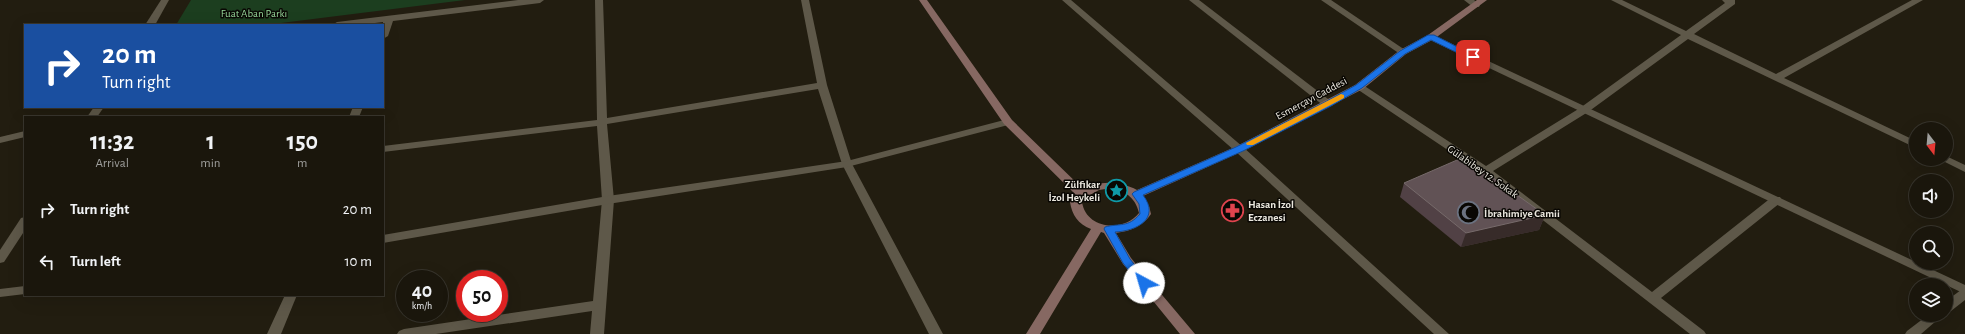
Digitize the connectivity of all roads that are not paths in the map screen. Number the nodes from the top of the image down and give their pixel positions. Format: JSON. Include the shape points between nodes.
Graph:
{"nodes":[{"id":1,"x":165,"y":0,"type":"edge"},
{"id":2,"x":540,"y":0,"type":"edge"},
{"id":3,"x":599,"y":0,"type":"edge"},
{"id":4,"x":805,"y":0,"type":"edge"},
{"id":5,"x":923,"y":0,"type":"edge"},
{"id":6,"x":1066,"y":0,"type":"edge"},
{"id":7,"x":1194,"y":0,"type":"edge"},
{"id":8,"x":1325,"y":0,"type":"edge"},
{"id":9,"x":1615,"y":0,"type":"edge"},
{"id":10,"x":1726,"y":0,"type":"edge"},
{"id":11,"x":1919,"y":0,"type":"edge"},
{"id":12,"x":1475,"y":2,"type":"edge"},
{"id":13,"x":390,"y":18,"type":"junction"},
{"id":14,"x":151,"y":24,"type":"edge"},
{"id":15,"x":345,"y":24,"type":"edge"},
{"id":16,"x":384,"y":33,"type":"edge"},
{"id":17,"x":1689,"y":35,"type":"junction"},
{"id":18,"x":1431,"y":37,"type":"junction"},
{"id":19,"x":1403,"y":52,"type":"junction"},
{"id":20,"x":1778,"y":77,"type":"junction"},
{"id":21,"x":822,"y":85,"type":"junction"},
{"id":22,"x":1359,"y":87,"type":"junction"},
{"id":23,"x":1328,"y":104,"type":"junction"},
{"id":24,"x":1584,"y":110,"type":"junction"},
{"id":25,"x":602,"y":122,"type":"junction"},
{"id":26,"x":1008,"y":122,"type":"junction"},
{"id":27,"x":24,"y":134,"type":"edge"},
{"id":28,"x":0,"y":140,"type":"edge"},
{"id":29,"x":1909,"y":142,"type":"edge"},
{"id":30,"x":384,"y":149,"type":"edge"},
{"id":31,"x":1239,"y":149,"type":"junction"},
{"id":32,"x":1953,"y":163,"type":"edge"},
{"id":33,"x":847,"y":164,"type":"junction"},
{"id":34,"x":1965,"y":169,"type":"edge"},
{"id":35,"x":1486,"y":171,"type":"junction"},
{"id":36,"x":1082,"y":194,"type":"junction"},
{"id":37,"x":1137,"y":194,"type":"junction"},
{"id":38,"x":608,"y":200,"type":"junction"},
{"id":39,"x":1776,"y":200,"type":"junction"},
{"id":40,"x":24,"y":223,"type":"edge"},
{"id":41,"x":1103,"y":228,"type":"junction"},
{"id":42,"x":384,"y":238,"type":"edge"},
{"id":43,"x":0,"y":259,"type":"edge"},
{"id":44,"x":24,"y":290,"type":"edge"},
{"id":45,"x":1965,"y":290,"type":"edge"},
{"id":46,"x":0,"y":293,"type":"edge"},
{"id":47,"x":1965,"y":294,"type":"edge"},
{"id":48,"x":291,"y":296,"type":"edge"},
{"id":49,"x":1652,"y":298,"type":"junction"},
{"id":50,"x":1953,"y":303,"type":"edge"},
{"id":51,"x":599,"y":305,"type":"junction"},
{"id":52,"x":1928,"y":322,"type":"edge"},
{"id":53,"x":274,"y":334,"type":"edge"},
{"id":54,"x":404,"y":334,"type":"edge"},
{"id":55,"x":597,"y":334,"type":"edge"},
{"id":56,"x":936,"y":334,"type":"edge"},
{"id":57,"x":1033,"y":334,"type":"edge"},
{"id":58,"x":1188,"y":334,"type":"edge"},
{"id":59,"x":1442,"y":334,"type":"edge"},
{"id":60,"x":1699,"y":334,"type":"edge"},
{"id":61,"x":1912,"y":334,"type":"edge"}],
"edges":[{"from":1,"to":14,"type":"street"},
{"from":2,"to":13,"type":"street"},
{"from":3,"to":25,"type":"street"},
{"from":4,"to":21,"type":"street"},
{"from":5,"to":26,"type":"main road"},
{"from":6,"to":31,"type":"street"},
{"from":7,"to":23,"type":"street"},
{"from":8,"to":19,"type":"street"},
{"from":9,"to":17,"type":"street"},
{"from":10,"to":17,"type":"street","via":[[1732,2]]},
{"from":11,"to":20,"type":"street"},
{"from":12,"to":18,"type":"main road","name":"Esmerçayı Caddesi"},
{"from":13,"to":15,"type":"street"},
{"from":13,"to":16,"type":"street"},
{"from":17,"to":20,"type":"street"},
{"from":17,"to":24,"type":"street"},
{"from":18,"to":19,"type":"main road","name":"Esmerçayı Caddesi"},
{"from":18,"to":24,"type":"street"},
{"from":19,"to":22,"type":"main road","name":"Esmerçayı Caddesi"},
{"from":20,"to":29,"type":"street"},
{"from":21,"to":25,"type":"street"},
{"from":21,"to":33,"type":"street"},
{"from":22,"to":23,"type":"main road","name":"Esmerçayı Caddesi"},
{"from":22,"to":35,"type":"street","name":"Gülabibey 12. Sokak"},
{"from":23,"to":31,"type":"main road","name":"Esmerçayı Caddesi"},
{"from":24,"to":35,"type":"street"},
{"from":24,"to":39,"type":"street"},
{"from":25,"to":30,"type":"street"},
{"from":25,"to":38,"type":"street"},
{"from":26,"to":33,"type":"street"},
{"from":26,"to":36,"type":"main road"},
{"from":27,"to":28,"type":"street"},
{"from":31,"to":37,"type":"main road","name":"Esmerçayı Caddesi"},
{"from":31,"to":59,"type":"street"},
{"from":32,"to":34,"type":"street"},
{"from":33,"to":38,"type":"street"},
{"from":33,"to":56,"type":"street"},
{"from":35,"to":49,"type":"street","name":"Gülabibey 12. Sokak"},
{"from":36,"to":37,"type":"main road","via":[[1090,188],[1114,186]]},
{"from":36,"to":41,"type":"main road","via":[[1076,202],[1078,212],[1085,220]]},
{"from":37,"to":41,"type":"main road","via":[[1144,204],[1145,214],[1138,223],[1125,228]]},
{"from":38,"to":42,"type":"street"},
{"from":38,"to":51,"type":"street"},
{"from":39,"to":45,"type":"street"},
{"from":39,"to":49,"type":"street"},
{"from":40,"to":43,"type":"street"},
{"from":41,"to":57,"type":"main road"},
{"from":41,"to":58,"type":"main road"},
{"from":44,"to":46,"type":"street"},
{"from":47,"to":50,"type":"street"},
{"from":48,"to":53,"type":"street"},
{"from":49,"to":60,"type":"street","name":"Gülabibey 12. Sokak"},
{"from":51,"to":54,"type":"street"},
{"from":51,"to":55,"type":"street"},
{"from":52,"to":61,"type":"street"}]}
